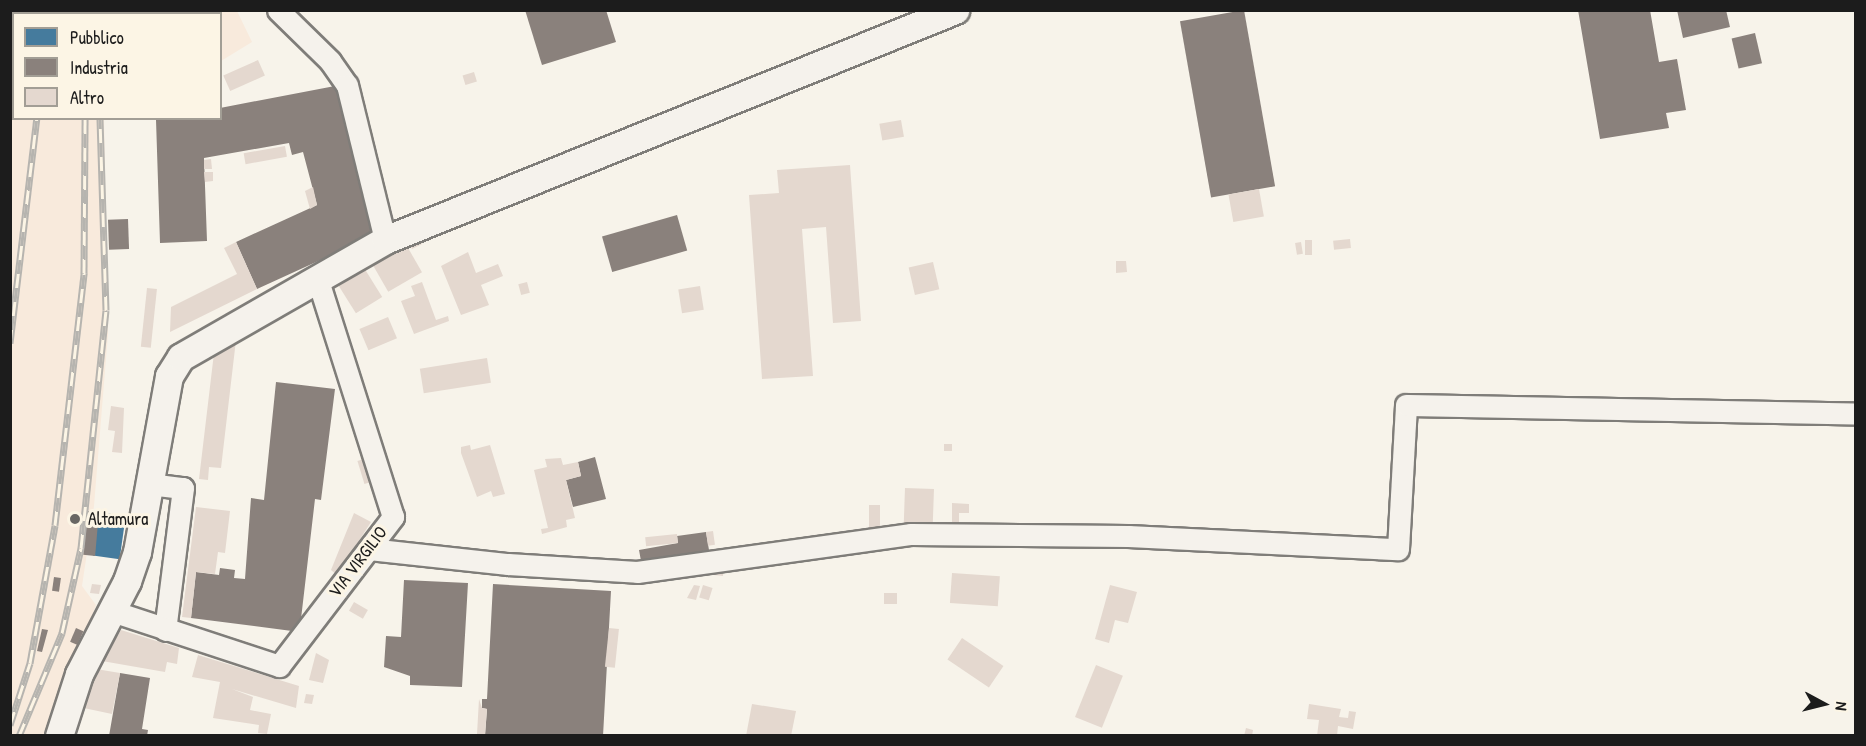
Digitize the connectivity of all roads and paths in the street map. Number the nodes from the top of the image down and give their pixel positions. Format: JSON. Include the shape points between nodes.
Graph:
{"nodes":[{"id":1,"x":278,"y":10,"type":"edge"},
{"id":2,"x":955,"y":10,"type":"edge"},
{"id":3,"x":384,"y":240,"type":"junction"},
{"id":4,"x":318,"y":280,"type":"junction"},
{"id":5,"x":1856,"y":414,"type":"edge"},
{"id":6,"x":149,"y":484,"type":"junction"},
{"id":7,"x":369,"y":549,"type":"junction"},
{"id":8,"x":112,"y":611,"type":"junction"},
{"id":9,"x":165,"y":630,"type":"junction"},
{"id":10,"x":59,"y":735,"type":"edge"}],
"edges":[{"from":1,"to":3,"type":"street","via":[[330,61],[347,85]]},
{"from":2,"to":3,"type":"main road"},
{"from":3,"to":4,"type":"main road"},
{"from":4,"to":6,"type":"main road","via":[[181,357],[169,376]]},
{"from":4,"to":7,"type":"street","name":"VIA VIRGILIO","via":[[393,517]]},
{"from":5,"to":7,"type":"street","via":[[1406,405],[1398,549],[1128,536],[910,534],[638,572],[508,564]]},
{"from":6,"to":8,"type":"main road","via":[[137,552]]},
{"from":6,"to":9,"type":"street","via":[[183,488]]},
{"from":7,"to":9,"type":"street","name":"VIA VIRGILIO","via":[[279,666]]},
{"from":8,"to":9,"type":"street","name":"VIA VIRGILIO"},
{"from":8,"to":10,"type":"main road","via":[[80,674]]}]}
